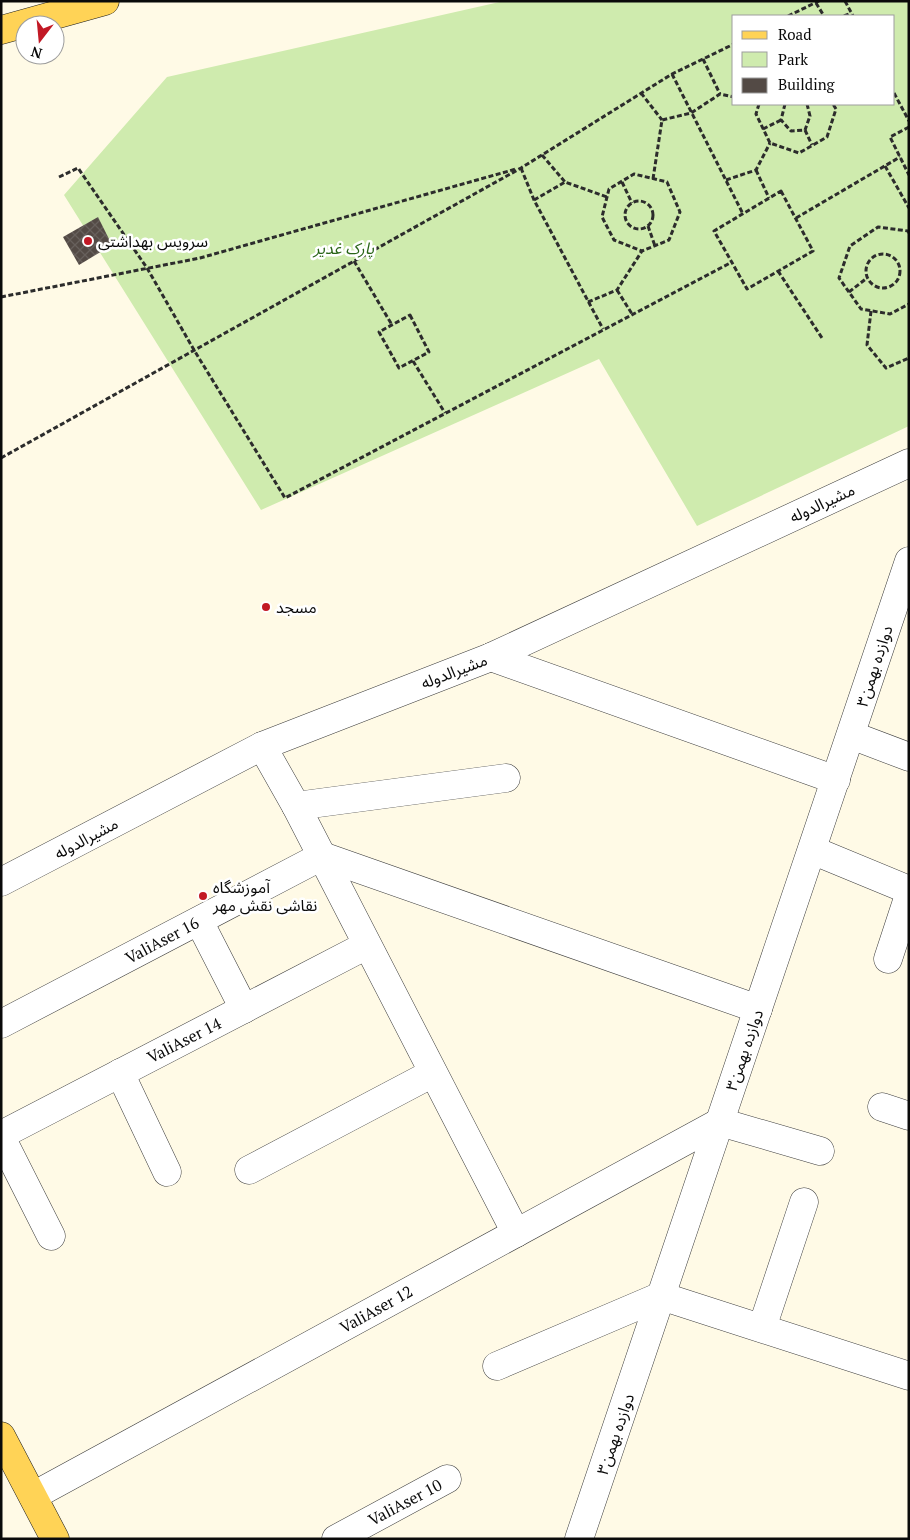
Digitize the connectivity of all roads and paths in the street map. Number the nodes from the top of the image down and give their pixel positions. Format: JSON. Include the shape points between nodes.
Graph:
{"nodes":[{"id":1,"x":105,"y":1,"type":"edge"},
{"id":2,"x":844,"y":1,"type":"edge"},
{"id":3,"x":817,"y":2,"type":"edge"},
{"id":4,"x":790,"y":15,"type":"edge"},
{"id":5,"x":824,"y":15,"type":"edge"},
{"id":6,"x":852,"y":15,"type":"edge"},
{"id":7,"x":1,"y":30,"type":"edge"},
{"id":8,"x":732,"y":45,"type":"edge"},
{"id":9,"x":703,"y":59,"type":"junction"},
{"id":10,"x":672,"y":74,"type":"junction"},
{"id":11,"x":641,"y":93,"type":"junction"},
{"id":12,"x":720,"y":94,"type":"junction"},
{"id":13,"x":895,"y":95,"type":"edge"},
{"id":14,"x":732,"y":97,"type":"edge"},
{"id":15,"x":759,"y":105,"type":"edge"},
{"id":16,"x":785,"y":105,"type":"edge"},
{"id":17,"x":807,"y":105,"type":"edge"},
{"id":18,"x":834,"y":105,"type":"edge"},
{"id":19,"x":691,"y":113,"type":"junction"},
{"id":20,"x":662,"y":120,"type":"junction"},
{"id":21,"x":781,"y":120,"type":"junction"},
{"id":22,"x":909,"y":121,"type":"edge"},
{"id":23,"x":909,"y":127,"type":"edge"},
{"id":24,"x":764,"y":129,"type":"junction"},
{"id":25,"x":805,"y":130,"type":"junction"},
{"id":26,"x":770,"y":142,"type":"junction"},
{"id":27,"x":812,"y":145,"type":"junction"},
{"id":28,"x":542,"y":155,"type":"junction"},
{"id":29,"x":900,"y":157,"type":"junction"},
{"id":30,"x":885,"y":166,"type":"junction"},
{"id":31,"x":521,"y":168,"type":"junction"},
{"id":32,"x":756,"y":170,"type":"junction"},
{"id":33,"x":909,"y":175,"type":"edge"},
{"id":34,"x":59,"y":177,"type":"dead end"},
{"id":35,"x":653,"y":178,"type":"junction"},
{"id":36,"x":726,"y":180,"type":"junction"},
{"id":37,"x":565,"y":182,"type":"junction"},
{"id":38,"x":622,"y":182,"type":"junction"},
{"id":39,"x":607,"y":197,"type":"junction"},
{"id":40,"x":769,"y":198,"type":"junction"},
{"id":41,"x":534,"y":200,"type":"junction"},
{"id":42,"x":632,"y":203,"type":"junction"},
{"id":43,"x":909,"y":208,"type":"edge"},
{"id":44,"x":743,"y":214,"type":"junction"},
{"id":45,"x":796,"y":218,"type":"junction"},
{"id":46,"x":648,"y":226,"type":"junction"},
{"id":47,"x":909,"y":226,"type":"edge"},
{"id":48,"x":908,"y":232,"type":"edge"},
{"id":49,"x":655,"y":246,"type":"junction"},
{"id":50,"x":642,"y":251,"type":"junction"},
{"id":51,"x":354,"y":261,"type":"junction"},
{"id":52,"x":732,"y":262,"type":"junction"},
{"id":53,"x":147,"y":268,"type":"junction"},
{"id":54,"x":778,"y":271,"type":"junction"},
{"id":55,"x":867,"y":278,"type":"junction"},
{"id":56,"x":617,"y":290,"type":"junction"},
{"id":57,"x":849,"y":292,"type":"junction"},
{"id":58,"x":1,"y":297,"type":"edge"},
{"id":59,"x":588,"y":302,"type":"junction"},
{"id":60,"x":909,"y":304,"type":"edge"},
{"id":61,"x":872,"y":311,"type":"junction"},
{"id":62,"x":632,"y":314,"type":"junction"},
{"id":63,"x":392,"y":325,"type":"junction"},
{"id":64,"x":603,"y":329,"type":"junction"},
{"id":65,"x":822,"y":338,"type":"dead end"},
{"id":66,"x":194,"y":350,"type":"junction"},
{"id":67,"x":909,"y":358,"type":"edge"},
{"id":68,"x":413,"y":361,"type":"junction"},
{"id":69,"x":445,"y":413,"type":"junction"},
{"id":70,"x":1,"y":458,"type":"edge"},
{"id":71,"x":909,"y":463,"type":"edge"},
{"id":72,"x":909,"y":561,"type":"edge"},
{"id":73,"x":491,"y":657,"type":"junction"},
{"id":74,"x":851,"y":735,"type":"junction"},
{"id":75,"x":262,"y":746,"type":"junction"},
{"id":76,"x":909,"y":757,"type":"edge"},
{"id":77,"x":506,"y":778,"type":"dead end"},
{"id":78,"x":836,"y":780,"type":"junction"},
{"id":79,"x":296,"y":806,"type":"junction"},
{"id":80,"x":812,"y":850,"type":"junction"},
{"id":81,"x":322,"y":856,"type":"junction"},
{"id":82,"x":1,"y":882,"type":"edge"},
{"id":83,"x":909,"y":890,"type":"edge"},
{"id":84,"x":909,"y":895,"type":"edge"},
{"id":85,"x":199,"y":921,"type":"junction"},
{"id":86,"x":367,"y":945,"type":"junction"},
{"id":87,"x":888,"y":959,"type":"dead end"},
{"id":88,"x":244,"y":1009,"type":"junction"},
{"id":89,"x":758,"y":1009,"type":"junction"},
{"id":90,"x":1,"y":1024,"type":"edge"},
{"id":91,"x":120,"y":1073,"type":"junction"},
{"id":92,"x":433,"y":1073,"type":"junction"},
{"id":93,"x":882,"y":1107,"type":"dead end"},
{"id":94,"x":909,"y":1116,"type":"edge"},
{"id":95,"x":720,"y":1122,"type":"junction"},
{"id":96,"x":1,"y":1136,"type":"edge"},
{"id":97,"x":820,"y":1151,"type":"dead end"},
{"id":98,"x":249,"y":1170,"type":"dead end"},
{"id":99,"x":167,"y":1172,"type":"dead end"},
{"id":100,"x":804,"y":1202,"type":"dead end"},
{"id":101,"x":516,"y":1233,"type":"junction"},
{"id":102,"x":51,"y":1236,"type":"dead end"},
{"id":103,"x":661,"y":1296,"type":"junction"},
{"id":104,"x":762,"y":1328,"type":"junction"},
{"id":105,"x":497,"y":1366,"type":"dead end"},
{"id":106,"x":909,"y":1376,"type":"edge"},
{"id":107,"x":1,"y":1436,"type":"edge"},
{"id":108,"x":447,"y":1479,"type":"dead end"},
{"id":109,"x":33,"y":1496,"type":"junction"},
{"id":110,"x":55,"y":1539,"type":"edge"},
{"id":111,"x":336,"y":1539,"type":"edge"},
{"id":112,"x":579,"y":1539,"type":"edge"}],
"edges":[{"from":1,"to":7,"type":"main road"},
{"from":2,"to":6,"type":"path"},
{"from":3,"to":4,"type":"path"},
{"from":3,"to":5,"type":"path"},
{"from":8,"to":9,"type":"path"},
{"from":9,"to":10,"type":"path"},
{"from":9,"to":12,"type":"path"},
{"from":10,"to":11,"type":"path"},
{"from":10,"to":19,"type":"path"},
{"from":11,"to":20,"type":"path"},
{"from":11,"to":28,"type":"path"},
{"from":12,"to":14,"type":"path"},
{"from":12,"to":19,"type":"path"},
{"from":13,"to":22,"type":"path"},
{"from":15,"to":24,"type":"path","via":[[756,114]]},
{"from":16,"to":21,"type":"path"},
{"from":17,"to":25,"type":"path","via":[[810,116]]},
{"from":18,"to":27,"type":"path","via":[[836,109],[827,137]]},
{"from":19,"to":20,"type":"path"},
{"from":19,"to":36,"type":"path"},
{"from":20,"to":35,"type":"path"},
{"from":21,"to":24,"type":"path"},
{"from":21,"to":25,"type":"path","via":[[791,131]]},
{"from":23,"to":29,"type":"path","via":[[890,137]]},
{"from":24,"to":26,"type":"path"},
{"from":25,"to":27,"type":"path"},
{"from":26,"to":27,"type":"path","via":[[799,153]]},
{"from":26,"to":32,"type":"path"},
{"from":28,"to":31,"type":"path"},
{"from":28,"to":37,"type":"path"},
{"from":29,"to":30,"type":"path"},
{"from":29,"to":33,"type":"path"},
{"from":30,"to":43,"type":"path"},
{"from":30,"to":45,"type":"path"},
{"from":31,"to":41,"type":"path"},
{"from":31,"to":51,"type":"path"},
{"from":31,"to":53,"type":"path","via":[[200,258]]},
{"from":32,"to":36,"type":"path"},
{"from":32,"to":40,"type":"path"},
{"from":34,"to":53,"type":"path","via":[[78,168]]},
{"from":35,"to":38,"type":"path","via":[[634,174]]},
{"from":35,"to":49,"type":"path","via":[[667,182],[680,212],[669,240]]},
{"from":36,"to":44,"type":"path"},
{"from":37,"to":39,"type":"path"},
{"from":37,"to":41,"type":"path"},
{"from":38,"to":39,"type":"path","via":[[610,189]]},
{"from":38,"to":42,"type":"path"},
{"from":39,"to":50,"type":"path","via":[[602,217],[614,240]]},
{"from":40,"to":44,"type":"path"},
{"from":40,"to":45,"type":"path","via":[[781,191]]},
{"from":41,"to":59,"type":"path"},
{"from":42,"to":46,"type":"path","via":[[641,201],[649,205],[653,218]]},
{"from":42,"to":46,"type":"path","via":[[626,210],[628,223],[639,229]]},
{"from":44,"to":52,"type":"path","via":[[714,231]]},
{"from":45,"to":54,"type":"path","via":[[813,251]]},
{"from":46,"to":49,"type":"path"},
{"from":47,"to":48,"type":"path"},
{"from":48,"to":57,"type":"path","via":[[878,227],[850,246],[838,278]]},
{"from":49,"to":50,"type":"path"},
{"from":50,"to":56,"type":"path"},
{"from":51,"to":63,"type":"path"},
{"from":51,"to":66,"type":"path"},
{"from":52,"to":54,"type":"path","via":[[747,289]]},
{"from":52,"to":62,"type":"path"},
{"from":53,"to":58,"type":"path"},
{"from":53,"to":66,"type":"path"},
{"from":54,"to":65,"type":"path"},
{"from":55,"to":55,"type":"path","via":[[875,286],[886,288],[895,283],[900,267],[888,255],[877,255],[868,262]]},
{"from":55,"to":57,"type":"path"},
{"from":56,"to":59,"type":"path"},
{"from":56,"to":62,"type":"path"},
{"from":57,"to":61,"type":"path","via":[[861,309]]},
{"from":59,"to":64,"type":"path"},
{"from":60,"to":61,"type":"path","via":[[890,314]]},
{"from":61,"to":67,"type":"path","via":[[868,344],[886,368]]},
{"from":62,"to":64,"type":"path"},
{"from":63,"to":68,"type":"path","via":[[379,332],[399,368]]},
{"from":63,"to":68,"type":"path","via":[[410,315],[429,352]]},
{"from":64,"to":69,"type":"path"},
{"from":66,"to":69,"type":"path","via":[[285,498]]},
{"from":66,"to":70,"type":"path"},
{"from":68,"to":69,"type":"path"},
{"from":71,"to":73,"type":"street","name":"مشیرالدوله"},
{"from":72,"to":74,"type":"street","name":"دوازده بهمن۳"},
{"from":73,"to":75,"type":"street","name":"مشیرالدوله"},
{"from":73,"to":78,"type":"street"},
{"from":74,"to":76,"type":"street"},
{"from":74,"to":78,"type":"street","name":"دوازده بهمن۳"},
{"from":75,"to":79,"type":"street"},
{"from":75,"to":82,"type":"street","name":"مشیرالدوله"},
{"from":77,"to":79,"type":"street"},
{"from":78,"to":80,"type":"street","name":"دوازده بهمن۳"},
{"from":79,"to":81,"type":"street"},
{"from":80,"to":83,"type":"street"},
{"from":80,"to":89,"type":"street","name":"دوازده بهمن۳"},
{"from":81,"to":85,"type":"street","name":"ValiAser 16"},
{"from":81,"to":86,"type":"street"},
{"from":81,"to":89,"type":"street"},
{"from":84,"to":87,"type":"street"},
{"from":85,"to":88,"type":"street"},
{"from":85,"to":90,"type":"street","name":"ValiAser 16"},
{"from":86,"to":88,"type":"street","name":"ValiAser 14"},
{"from":86,"to":92,"type":"street"},
{"from":88,"to":91,"type":"street","name":"ValiAser 14"},
{"from":89,"to":95,"type":"street","name":"دوازده بهمن۳"},
{"from":91,"to":96,"type":"street","name":"ValiAser 14"},
{"from":91,"to":99,"type":"street"},
{"from":92,"to":98,"type":"street"},
{"from":92,"to":101,"type":"street"},
{"from":93,"to":94,"type":"street"},
{"from":95,"to":97,"type":"street"},
{"from":95,"to":101,"type":"street","name":"ValiAser 12"},
{"from":95,"to":103,"type":"street","name":"دوازده بهمن۳"},
{"from":96,"to":102,"type":"street"},
{"from":100,"to":104,"type":"street"},
{"from":101,"to":109,"type":"street","name":"ValiAser 12"},
{"from":103,"to":104,"type":"street"},
{"from":103,"to":105,"type":"street"},
{"from":103,"to":112,"type":"street","name":"دوازده بهمن۳"},
{"from":104,"to":106,"type":"street"},
{"from":107,"to":109,"type":"main road"},
{"from":108,"to":111,"type":"street","name":"ValiAser 10"},
{"from":109,"to":110,"type":"main road"}]}
